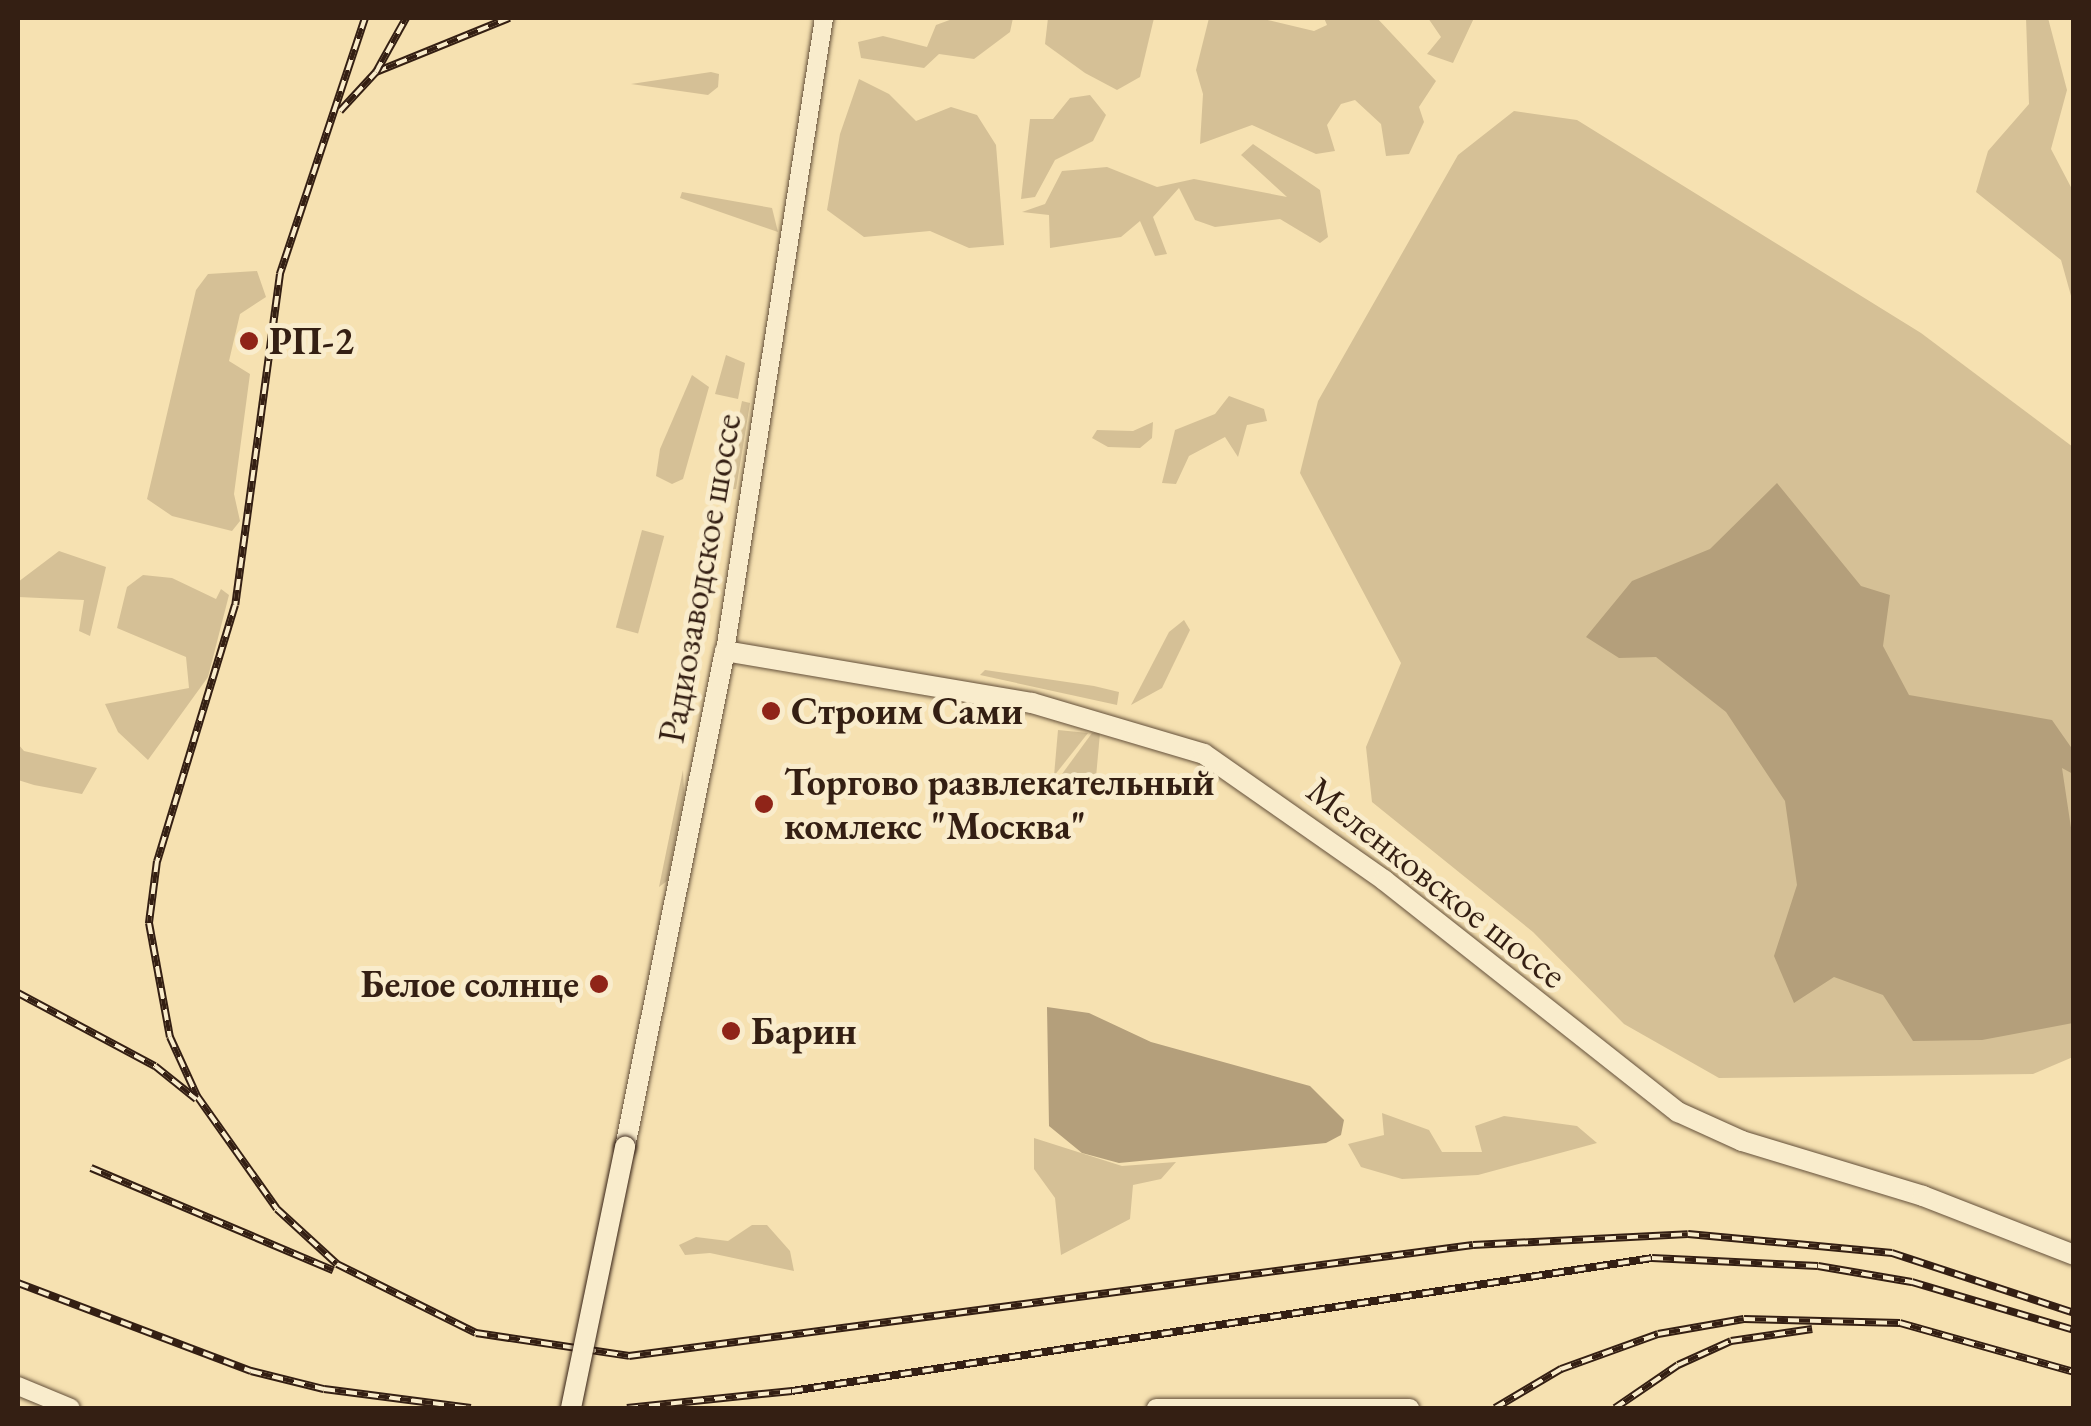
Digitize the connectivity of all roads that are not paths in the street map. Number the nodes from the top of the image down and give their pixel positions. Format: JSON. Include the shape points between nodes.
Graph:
{"nodes":[{"id":1,"x":824,"y":18,"type":"edge"},
{"id":2,"x":725,"y":651,"type":"junction"},
{"id":3,"x":2074,"y":1255,"type":"edge"},
{"id":4,"x":18,"y":1386,"type":"edge"},
{"id":5,"x":71,"y":1408,"type":"edge"},
{"id":6,"x":571,"y":1408,"type":"edge"},
{"id":7,"x":1156,"y":1408,"type":"edge"},
{"id":8,"x":1410,"y":1408,"type":"edge"}],
"edges":[{"from":1,"to":2,"type":"street","name":"Радиозаводское шоссе"},
{"from":2,"to":3,"type":"main road","name":"Меленковское шоссе","via":[[1032,703],[1204,754],[1384,880],[1678,1112],[1742,1142],[1924,1196]]},
{"from":2,"to":6,"type":"main road","name":"Радиозаводское шоссе","bridge":true},
{"from":4,"to":5,"type":"street"},
{"from":7,"to":8,"type":"street"}]}
